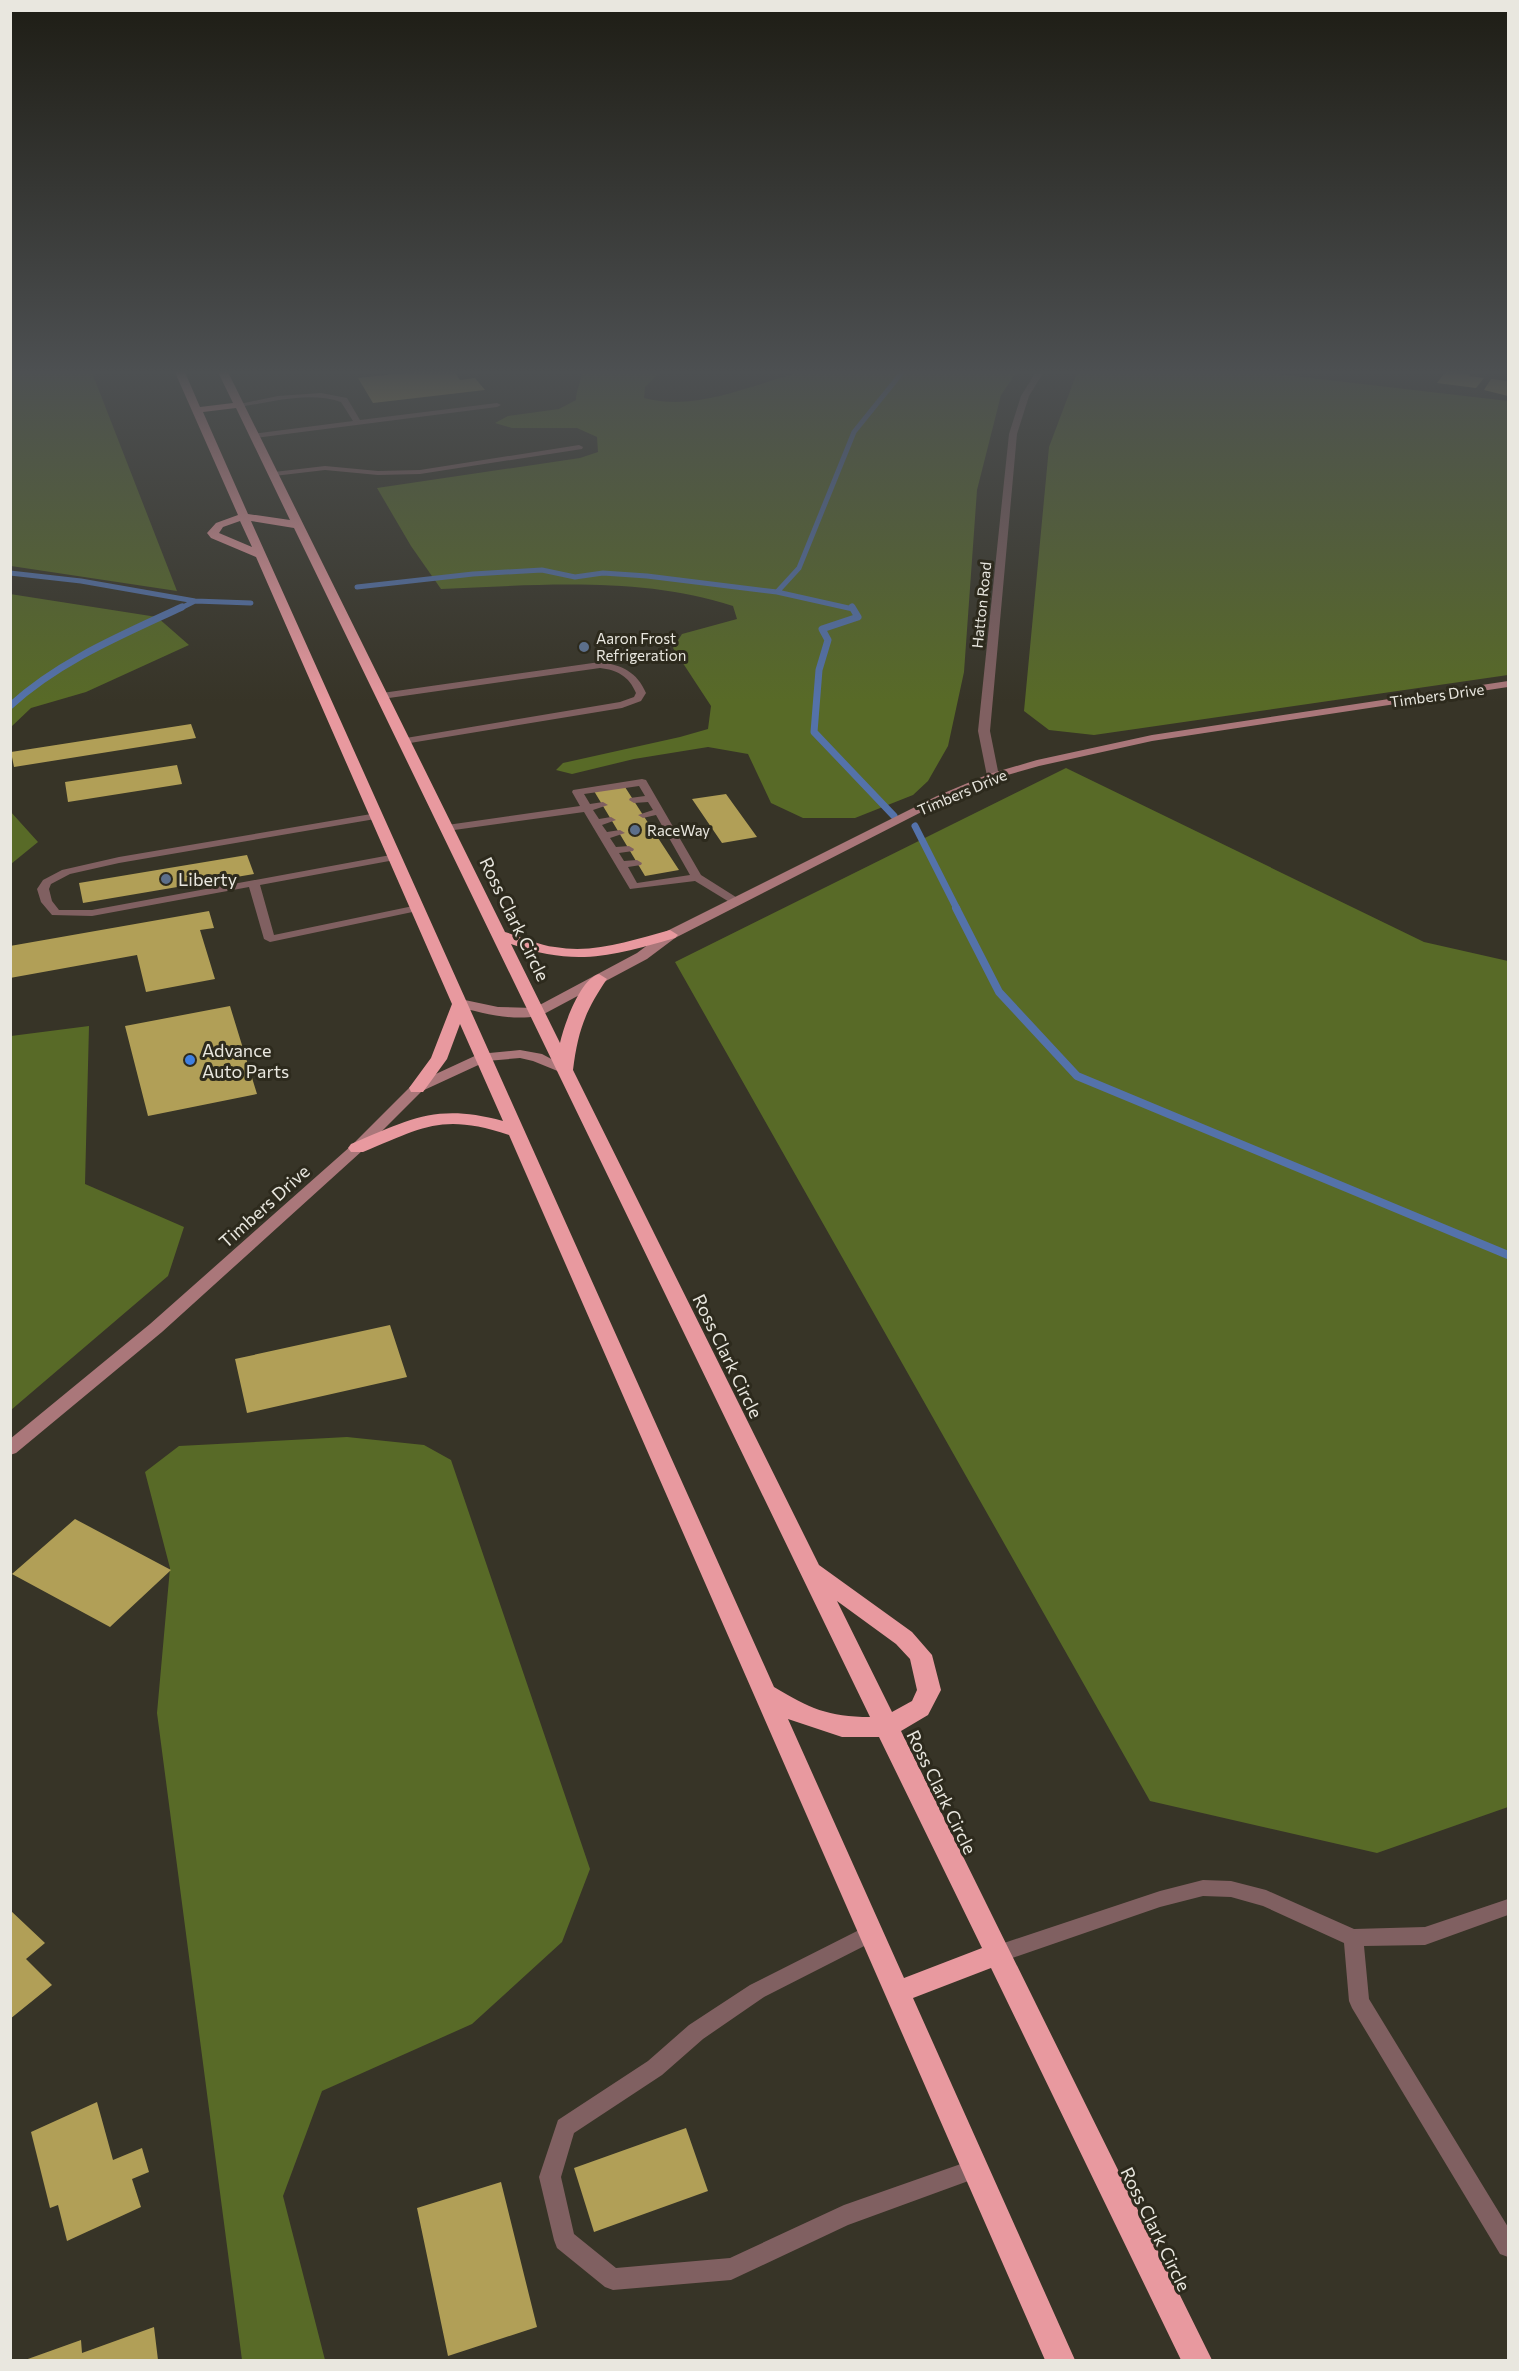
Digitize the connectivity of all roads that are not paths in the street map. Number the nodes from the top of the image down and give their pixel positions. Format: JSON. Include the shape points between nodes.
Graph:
{"nodes":[{"id":1,"x":228,"y":481,"type":"edge"},
{"id":2,"x":277,"y":481,"type":"edge"},
{"id":3,"x":1008,"y":481,"type":"edge"},
{"id":4,"x":244,"y":518,"type":"junction"},
{"id":5,"x":299,"y":526,"type":"junction"},
{"id":6,"x":261,"y":555,"type":"junction"},
{"id":7,"x":1509,"y":684,"type":"edge"},
{"id":8,"x":381,"y":696,"type":"junction"},
{"id":9,"x":404,"y":741,"type":"junction"},
{"id":10,"x":993,"y":776,"type":"junction"},
{"id":11,"x":652,"y":798,"type":"junction"},
{"id":12,"x":633,"y":800,"type":"dead end"},
{"id":13,"x":603,"y":805,"type":"dead end"},
{"id":14,"x":587,"y":808,"type":"junction"},
{"id":15,"x":660,"y":811,"type":"junction"},
{"id":16,"x":643,"y":815,"type":"dead end"},
{"id":17,"x":377,"y":816,"type":"junction"},
{"id":18,"x":611,"y":820,"type":"dead end"},
{"id":19,"x":596,"y":823,"type":"junction"},
{"id":20,"x":667,"y":825,"type":"junction"},
{"id":21,"x":651,"y":827,"type":"dead end"},
{"id":22,"x":447,"y":828,"type":"junction"},
{"id":23,"x":620,"y":833,"type":"dead end"},
{"id":24,"x":604,"y":836,"type":"junction"},
{"id":25,"x":676,"y":840,"type":"junction"},
{"id":26,"x":661,"y":843,"type":"dead end"},
{"id":27,"x":629,"y":849,"type":"dead end"},
{"id":28,"x":612,"y":851,"type":"junction"},
{"id":29,"x":685,"y":856,"type":"junction"},
{"id":30,"x":396,"y":857,"type":"junction"},
{"id":31,"x":672,"y":858,"type":"dead end"},
{"id":32,"x":637,"y":863,"type":"dead end"},
{"id":33,"x":621,"y":865,"type":"junction"},
{"id":34,"x":697,"y":877,"type":"junction"},
{"id":35,"x":253,"y":882,"type":"junction"},
{"id":36,"x":735,"y":902,"type":"junction"},
{"id":37,"x":417,"y":908,"type":"junction"},
{"id":38,"x":499,"y":934,"type":"junction"},
{"id":39,"x":670,"y":935,"type":"junction"},
{"id":40,"x":598,"y":979,"type":"junction"},
{"id":41,"x":460,"y":1003,"type":"junction"},
{"id":42,"x":537,"y":1012,"type":"junction"},
{"id":43,"x":484,"y":1057,"type":"junction"},
{"id":44,"x":566,"y":1070,"type":"junction"},
{"id":45,"x":417,"y":1088,"type":"junction"},
{"id":46,"x":518,"y":1132,"type":"junction"},
{"id":47,"x":357,"y":1148,"type":"junction"},
{"id":48,"x":10,"y":1449,"type":"edge"},
{"id":49,"x":809,"y":1569,"type":"junction"},
{"id":50,"x":765,"y":1693,"type":"junction"},
{"id":51,"x":887,"y":1727,"type":"junction"},
{"id":52,"x":1509,"y":1907,"type":"edge"},
{"id":53,"x":872,"y":1933,"type":"junction"},
{"id":54,"x":1353,"y":1938,"type":"junction"},
{"id":55,"x":998,"y":1954,"type":"junction"},
{"id":56,"x":898,"y":1992,"type":"junction"},
{"id":57,"x":975,"y":2169,"type":"junction"},
{"id":58,"x":1509,"y":2246,"type":"edge"},
{"id":59,"x":1060,"y":2361,"type":"edge"},
{"id":60,"x":1197,"y":2361,"type":"edge"}],
"edges":[{"from":1,"to":4,"type":"highway"},
{"from":2,"to":5,"type":"highway","name":"Ross Clark Circle"},
{"from":3,"to":10,"type":"street","name":"Hatton Road","via":[[984,731]]},
{"from":4,"to":5,"type":"highway"},
{"from":4,"to":6,"type":"highway"},
{"from":4,"to":6,"type":"highway","via":[[229,520],[213,532],[230,544]]},
{"from":5,"to":8,"type":"highway","name":"Ross Clark Circle"},
{"from":6,"to":17,"type":"highway"},
{"from":7,"to":10,"type":"street","name":"Timbers Drive","via":[[1152,738]]},
{"from":8,"to":9,"type":"highway","name":"Ross Clark Circle"},
{"from":8,"to":9,"type":"lane","via":[[600,665],[627,672],[642,693],[638,699],[622,705]]},
{"from":9,"to":22,"type":"highway","name":"Ross Clark Circle"},
{"from":10,"to":36,"type":"street","name":"Timbers Drive","via":[[941,798]]},
{"from":11,"to":12,"type":"lane"},
{"from":11,"to":14,"type":"lane","via":[[642,782],[578,792]]},
{"from":11,"to":15,"type":"lane"},
{"from":13,"to":14,"type":"lane"},
{"from":14,"to":19,"type":"lane"},
{"from":14,"to":22,"type":"lane"},
{"from":15,"to":16,"type":"lane"},
{"from":15,"to":20,"type":"lane"},
{"from":17,"to":30,"type":"highway"},
{"from":17,"to":35,"type":"lane","via":[[119,860],[66,872],[47,882],[43,889],[56,913],[69,914]]},
{"from":18,"to":19,"type":"lane"},
{"from":19,"to":24,"type":"lane"},
{"from":20,"to":21,"type":"lane"},
{"from":20,"to":25,"type":"lane"},
{"from":22,"to":38,"type":"highway","name":"Ross Clark Circle"},
{"from":23,"to":24,"type":"lane"},
{"from":24,"to":28,"type":"lane"},
{"from":25,"to":26,"type":"lane"},
{"from":25,"to":29,"type":"lane"},
{"from":27,"to":28,"type":"lane"},
{"from":28,"to":33,"type":"lane"},
{"from":29,"to":31,"type":"lane"},
{"from":29,"to":34,"type":"lane"},
{"from":30,"to":35,"type":"lane"},
{"from":30,"to":37,"type":"highway"},
{"from":32,"to":33,"type":"lane"},
{"from":33,"to":34,"type":"lane","via":[[634,887]]},
{"from":34,"to":36,"type":"lane"},
{"from":35,"to":37,"type":"lane","via":[[270,939]]},
{"from":36,"to":39,"type":"street","name":"Timbers Drive"},
{"from":37,"to":41,"type":"highway"},
{"from":38,"to":39,"type":"highway","via":[[544,950],[587,954]]},
{"from":38,"to":42,"type":"highway","name":"Ross Clark Circle"},
{"from":39,"to":40,"type":"street","name":"Timbers Drive","via":[[642,956]]},
{"from":40,"to":42,"type":"street","name":"Timbers Drive"},
{"from":40,"to":44,"type":"highway","via":[[571,1025]]},
{"from":41,"to":42,"type":"street","name":"Timbers Drive","via":[[499,1012]]},
{"from":41,"to":43,"type":"highway"},
{"from":41,"to":45,"type":"highway","via":[[439,1059]]},
{"from":42,"to":44,"type":"highway","name":"Ross Clark Circle"},
{"from":43,"to":44,"type":"street","name":"Timbers Drive","via":[[520,1053]]},
{"from":43,"to":45,"type":"street","name":"Timbers Drive"},
{"from":43,"to":46,"type":"highway"},
{"from":44,"to":49,"type":"highway","name":"Ross Clark Circle"},
{"from":45,"to":47,"type":"street","name":"Timbers Drive"},
{"from":46,"to":47,"type":"highway","via":[[455,1117],[426,1120]]},
{"from":46,"to":50,"type":"highway"},
{"from":47,"to":48,"type":"street","name":"Timbers Drive","via":[[156,1328]]},
{"from":49,"to":51,"type":"highway","name":"Ross Clark Circle"},
{"from":49,"to":51,"type":"highway","via":[[904,1638],[921,1655],[929,1690],[920,1708]]},
{"from":50,"to":51,"type":"highway","via":[[800,1714],[842,1727]]},
{"from":50,"to":53,"type":"highway"},
{"from":51,"to":55,"type":"highway","name":"Ross Clark Circle"},
{"from":52,"to":54,"type":"lane","via":[[1425,1936]]},
{"from":53,"to":56,"type":"highway"},
{"from":53,"to":57,"type":"lane","via":[[758,1991],[696,2032],[655,2068],[565,2127],[550,2177],[565,2240],[613,2278],[731,2269],[844,2216]]},
{"from":54,"to":55,"type":"lane","via":[[1266,1898],[1231,1889],[1203,1888]]},
{"from":54,"to":58,"type":"lane","via":[[1359,2001]]},
{"from":55,"to":56,"type":"highway"},
{"from":55,"to":60,"type":"highway","name":"Ross Clark Circle"},
{"from":56,"to":57,"type":"highway"},
{"from":57,"to":59,"type":"highway"}]}
